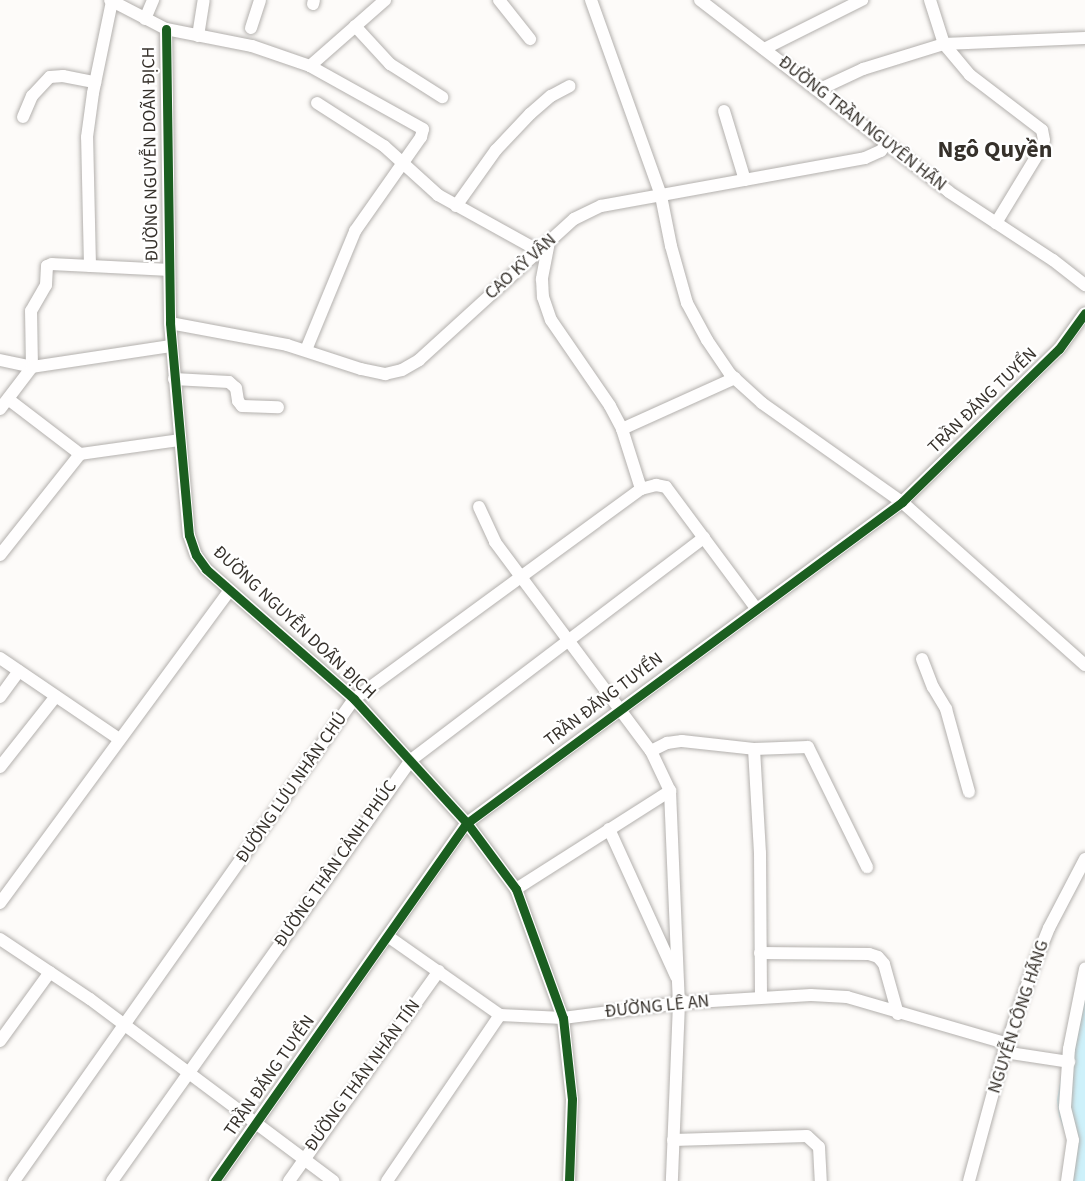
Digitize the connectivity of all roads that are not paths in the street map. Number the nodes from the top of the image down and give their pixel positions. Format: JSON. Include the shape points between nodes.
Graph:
{"nodes":[{"id":1,"x":153,"y":0,"type":"edge"},
{"id":2,"x":204,"y":0,"type":"edge"},
{"id":3,"x":260,"y":0,"type":"edge"},
{"id":4,"x":385,"y":0,"type":"edge"},
{"id":5,"x":499,"y":0,"type":"edge"},
{"id":6,"x":591,"y":0,"type":"edge"},
{"id":7,"x":700,"y":0,"type":"edge"},
{"id":8,"x":862,"y":0,"type":"edge"},
{"id":9,"x":930,"y":0,"type":"edge"},
{"id":10,"x":111,"y":1,"type":"edge"},
{"id":11,"x":145,"y":19,"type":"junction"},
{"id":12,"x":355,"y":26,"type":"junction"},
{"id":13,"x":251,"y":27,"type":"dead end"},
{"id":14,"x":166,"y":29,"type":"junction"},
{"id":15,"x":198,"y":36,"type":"junction"},
{"id":16,"x":1085,"y":38,"type":"edge"},
{"id":17,"x":530,"y":39,"type":"dead end"},
{"id":18,"x":944,"y":44,"type":"junction"},
{"id":19,"x":764,"y":49,"type":"junction"},
{"id":20,"x":310,"y":66,"type":"junction"},
{"id":21,"x":95,"y":82,"type":"junction"},
{"id":22,"x":570,"y":86,"type":"dead end"},
{"id":23,"x":818,"y":90,"type":"junction"},
{"id":24,"x":442,"y":98,"type":"dead end"},
{"id":25,"x":317,"y":103,"type":"dead end"},
{"id":26,"x":724,"y":111,"type":"dead end"},
{"id":27,"x":23,"y":117,"type":"dead end"},
{"id":28,"x":887,"y":143,"type":"junction"},
{"id":29,"x":403,"y":164,"type":"junction"},
{"id":30,"x":745,"y":180,"type":"junction"},
{"id":31,"x":661,"y":196,"type":"junction"},
{"id":32,"x":456,"y":206,"type":"junction"},
{"id":33,"x":996,"y":223,"type":"junction"},
{"id":34,"x":544,"y":246,"type":"junction"},
{"id":35,"x":90,"y":266,"type":"junction"},
{"id":36,"x":169,"y":270,"type":"junction"},
{"id":37,"x":1085,"y":285,"type":"edge"},
{"id":38,"x":1085,"y":313,"type":"edge"},
{"id":39,"x":170,"y":323,"type":"junction"},
{"id":40,"x":171,"y":346,"type":"junction"},
{"id":41,"x":306,"y":350,"type":"junction"},
{"id":42,"x":0,"y":360,"type":"edge"},
{"id":43,"x":32,"y":367,"type":"junction"},
{"id":44,"x":735,"y":378,"type":"junction"},
{"id":45,"x":174,"y":379,"type":"junction"},
{"id":46,"x":8,"y":399,"type":"junction"},
{"id":47,"x":278,"y":407,"type":"dead end"},
{"id":48,"x":0,"y":410,"type":"edge"},
{"id":49,"x":622,"y":429,"type":"junction"},
{"id":50,"x":180,"y":440,"type":"junction"},
{"id":51,"x":80,"y":454,"type":"junction"},
{"id":52,"x":641,"y":489,"type":"junction"},
{"id":53,"x":902,"y":502,"type":"junction"},
{"id":54,"x":479,"y":507,"type":"dead end"},
{"id":55,"x":704,"y":538,"type":"junction"},
{"id":56,"x":0,"y":555,"type":"edge"},
{"id":57,"x":520,"y":578,"type":"junction"},
{"id":58,"x":230,"y":590,"type":"junction"},
{"id":59,"x":756,"y":608,"type":"junction"},
{"id":60,"x":569,"y":643,"type":"junction"},
{"id":61,"x":0,"y":658,"type":"edge"},
{"id":62,"x":922,"y":659,"type":"dead end"},
{"id":63,"x":1085,"y":665,"type":"edge"},
{"id":64,"x":19,"y":671,"type":"junction"},
{"id":65,"x":56,"y":696,"type":"junction"},
{"id":66,"x":0,"y":698,"type":"edge"},
{"id":67,"x":354,"y":699,"type":"junction"},
{"id":68,"x":619,"y":710,"type":"junction"},
{"id":69,"x":119,"y":739,"type":"junction"},
{"id":70,"x":754,"y":749,"type":"junction"},
{"id":71,"x":651,"y":750,"type":"junction"},
{"id":72,"x":411,"y":760,"type":"junction"},
{"id":73,"x":0,"y":767,"type":"edge"},
{"id":74,"x":670,"y":791,"type":"junction"},
{"id":75,"x":969,"y":792,"type":"dead end"},
{"id":76,"x":467,"y":823,"type":"junction"},
{"id":77,"x":609,"y":829,"type":"junction"},
{"id":78,"x":1085,"y":859,"type":"edge"},
{"id":79,"x":867,"y":867,"type":"dead end"},
{"id":80,"x":516,"y":889,"type":"junction"},
{"id":81,"x":0,"y":903,"type":"edge"},
{"id":82,"x":389,"y":937,"type":"junction"},
{"id":83,"x":0,"y":939,"type":"edge"},
{"id":84,"x":760,"y":953,"type":"junction"},
{"id":85,"x":1085,"y":969,"type":"edge"},
{"id":86,"x":439,"y":971,"type":"junction"},
{"id":87,"x":50,"y":972,"type":"junction"},
{"id":88,"x":678,"y":982,"type":"junction"},
{"id":89,"x":761,"y":997,"type":"junction"},
{"id":90,"x":680,"y":1003,"type":"junction"},
{"id":91,"x":898,"y":1014,"type":"junction"},
{"id":92,"x":500,"y":1015,"type":"junction"},
{"id":93,"x":563,"y":1018,"type":"junction"},
{"id":94,"x":125,"y":1026,"type":"junction"},
{"id":95,"x":0,"y":1041,"type":"edge"},
{"id":96,"x":1007,"y":1048,"type":"junction"},
{"id":97,"x":1069,"y":1062,"type":"junction"},
{"id":98,"x":188,"y":1073,"type":"junction"},
{"id":99,"x":257,"y":1123,"type":"junction"},
{"id":100,"x":673,"y":1140,"type":"junction"},
{"id":101,"x":303,"y":1158,"type":"junction"},
{"id":102,"x":14,"y":1181,"type":"edge"},
{"id":103,"x":112,"y":1181,"type":"edge"},
{"id":104,"x":214,"y":1181,"type":"edge"},
{"id":105,"x":289,"y":1181,"type":"edge"},
{"id":106,"x":333,"y":1181,"type":"edge"},
{"id":107,"x":387,"y":1181,"type":"edge"},
{"id":108,"x":569,"y":1181,"type":"edge"},
{"id":109,"x":672,"y":1181,"type":"edge"},
{"id":110,"x":821,"y":1181,"type":"edge"},
{"id":111,"x":969,"y":1181,"type":"edge"},
{"id":112,"x":1067,"y":1181,"type":"edge"}],
"edges":[{"from":1,"to":11,"type":"street"},
{"from":2,"to":15,"type":"street"},
{"from":3,"to":13,"type":"street"},
{"from":4,"to":12,"type":"street"},
{"from":5,"to":17,"type":"street"},
{"from":6,"to":31,"type":"street"},
{"from":7,"to":19,"type":"street","name":"ĐƯỜNG TRẦN NGUYÊN HÃN"},
{"from":8,"to":19,"type":"street"},
{"from":9,"to":18,"type":"street"},
{"from":10,"to":11,"type":"street"},
{"from":10,"to":21,"type":"street"},
{"from":11,"to":14,"type":"street"},
{"from":12,"to":20,"type":"street"},
{"from":12,"to":24,"type":"street","via":[[390,64]]},
{"from":14,"to":15,"type":"street"},
{"from":14,"to":36,"type":"street","name":"ĐƯỜNG NGUYỄN DOÃN ĐỊCH"},
{"from":15,"to":20,"type":"street","via":[[252,46]]},
{"from":16,"to":18,"type":"street"},
{"from":18,"to":23,"type":"street","via":[[863,69]]},
{"from":18,"to":33,"type":"street","via":[[970,75],[1042,130],[1041,149]]},
{"from":19,"to":23,"type":"street","name":"ĐƯỜNG TRẦN NGUYÊN HÃN"},
{"from":20,"to":29,"type":"street","via":[[423,129]]},
{"from":21,"to":27,"type":"street","via":[[50,77],[32,96]]},
{"from":21,"to":35,"type":"street","via":[[87,137]]},
{"from":22,"to":32,"type":"street","via":[[530,114],[496,150]]},
{"from":23,"to":28,"type":"street","name":"ĐƯỜNG TRẦN NGUYÊN HÃN"},
{"from":25,"to":29,"type":"street","via":[[365,132]]},
{"from":26,"to":30,"type":"street"},
{"from":28,"to":30,"type":"street","name":"CAO KỲ VÂN","via":[[881,151],[865,158]]},
{"from":28,"to":33,"type":"street","name":"ĐƯỜNG TRẦN NGUYÊN HÃN"},
{"from":29,"to":32,"type":"street"},
{"from":29,"to":41,"type":"street","via":[[355,231]]},
{"from":30,"to":31,"type":"street","name":"CAO KỲ VÂN"},
{"from":31,"to":34,"type":"street","name":"CAO KỲ VÂN","via":[[601,206],[574,219]]},
{"from":31,"to":44,"type":"street","via":[[670,246],[687,303],[707,340]]},
{"from":32,"to":34,"type":"street"},
{"from":33,"to":37,"type":"street","name":"ĐƯỜNG TRẦN NGUYÊN HÃN"},
{"from":34,"to":41,"type":"street","name":"CAO KỲ VÂN","via":[[419,360],[402,370],[385,374]]},
{"from":34,"to":49,"type":"street","via":[[543,297],[551,320]]},
{"from":35,"to":36,"type":"street"},
{"from":35,"to":43,"type":"street","via":[[47,266],[46,285],[31,311]]},
{"from":36,"to":39,"type":"street","name":"ĐƯỜNG NGUYỄN DOÃN ĐỊCH"},
{"from":38,"to":53,"type":"street","name":"TRẦN ĐĂNG TUYỂN","via":[[1059,349]]},
{"from":39,"to":40,"type":"street","name":"ĐƯỜNG NGUYỄN DOÃN ĐỊCH"},
{"from":39,"to":41,"type":"street","name":"CAO KỲ VÂN"},
{"from":40,"to":43,"type":"street"},
{"from":40,"to":45,"type":"street","name":"ĐƯỜNG NGUYỄN DOÃN ĐỊCH"},
{"from":42,"to":43,"type":"street"},
{"from":43,"to":46,"type":"street"},
{"from":44,"to":49,"type":"street"},
{"from":44,"to":53,"type":"street","via":[[762,403]]},
{"from":45,"to":47,"type":"street","via":[[229,382],[236,388],[242,406]]},
{"from":45,"to":50,"type":"street","name":"ĐƯỜNG NGUYỄN DOÃN ĐỊCH"},
{"from":46,"to":48,"type":"street"},
{"from":46,"to":51,"type":"street"},
{"from":49,"to":52,"type":"street"},
{"from":50,"to":51,"type":"street"},
{"from":50,"to":58,"type":"street","name":"ĐƯỜNG NGUYỄN DOÃN ĐỊCH","via":[[189,535],[206,569]]},
{"from":51,"to":56,"type":"street"},
{"from":52,"to":55,"type":"street","via":[[666,487]]},
{"from":52,"to":57,"type":"street","name":"ĐƯỜNG LƯU NHÂN CHÚ"},
{"from":53,"to":59,"type":"street","name":"TRẦN ĐĂNG TUYỂN"},
{"from":53,"to":63,"type":"street"},
{"from":54,"to":57,"type":"street","via":[[495,542]]},
{"from":55,"to":59,"type":"street"},
{"from":55,"to":60,"type":"street","name":"ĐƯỜNG THÂN CẢNH PHÚC"},
{"from":57,"to":60,"type":"street"},
{"from":57,"to":67,"type":"street","name":"ĐƯỜNG LƯU NHÂN CHÚ"},
{"from":58,"to":67,"type":"street","name":"ĐƯỜNG NGUYỄN DOÃN ĐỊCH"},
{"from":58,"to":69,"type":"street"},
{"from":59,"to":68,"type":"street","name":"TRẦN ĐĂNG TUYỂN"},
{"from":60,"to":68,"type":"street"},
{"from":60,"to":72,"type":"street","name":"ĐƯỜNG THÂN CẢNH PHÚC"},
{"from":61,"to":64,"type":"street"},
{"from":62,"to":75,"type":"street","via":[[946,709]]},
{"from":64,"to":65,"type":"street"},
{"from":64,"to":66,"type":"street"},
{"from":65,"to":69,"type":"street"},
{"from":65,"to":73,"type":"street"},
{"from":67,"to":72,"type":"street","name":"ĐƯỜNG NGUYỄN DOÃN ĐỊCH"},
{"from":67,"to":94,"type":"street","name":"ĐƯỜNG LƯU NHÂN CHÚ"},
{"from":68,"to":71,"type":"street"},
{"from":68,"to":76,"type":"street","name":"TRẦN ĐĂNG TUYỂN"},
{"from":69,"to":81,"type":"street"},
{"from":70,"to":71,"type":"street","via":[[681,741]]},
{"from":70,"to":79,"type":"street","via":[[808,747]]},
{"from":70,"to":84,"type":"street"},
{"from":71,"to":74,"type":"street"},
{"from":72,"to":76,"type":"street","name":"ĐƯỜNG NGUYỄN DOÃN ĐỊCH"},
{"from":72,"to":98,"type":"street","name":"ĐƯỜNG THÂN CẢNH PHÚC"},
{"from":74,"to":77,"type":"street"},
{"from":74,"to":88,"type":"street"},
{"from":76,"to":80,"type":"street","name":"ĐƯỜNG NGUYỄN DOÃN ĐỊCH"},
{"from":76,"to":82,"type":"street","name":"TRẦN ĐĂNG TUYỂN"},
{"from":77,"to":80,"type":"street"},
{"from":77,"to":88,"type":"street"},
{"from":78,"to":96,"type":"street","name":"NGUYỄN CÔNG HÃNG","via":[[1045,939]]},
{"from":80,"to":93,"type":"street","name":"ĐƯỜNG NGUYỄN DOÃN ĐỊCH"},
{"from":82,"to":86,"type":"street"},
{"from":82,"to":99,"type":"street","name":"TRẦN ĐĂNG TUYỂN"},
{"from":83,"to":87,"type":"street"},
{"from":84,"to":89,"type":"street"},
{"from":84,"to":91,"type":"street","via":[[878,957],[884,964]]},
{"from":85,"to":97,"type":"street"},
{"from":86,"to":92,"type":"street"},
{"from":86,"to":101,"type":"street","name":"ĐƯỜNG THÂN NHÂN TÍN"},
{"from":87,"to":94,"type":"street"},
{"from":87,"to":95,"type":"street"},
{"from":88,"to":90,"type":"street"},
{"from":89,"to":90,"type":"street","name":"ĐƯỜNG LÊ AN"},
{"from":89,"to":91,"type":"street","name":"ĐƯỜNG LÊ AN","via":[[847,997]]},
{"from":90,"to":93,"type":"street","name":"ĐƯỜNG LÊ AN"},
{"from":90,"to":100,"type":"street"},
{"from":91,"to":96,"type":"street","name":"ĐƯỜNG LÊ AN"},
{"from":92,"to":93,"type":"street","name":"ĐƯỜNG LÊ AN"},
{"from":92,"to":107,"type":"street"},
{"from":93,"to":108,"type":"street","name":"ĐƯỜNG NGUYỄN DOÃN ĐỊCH","via":[[572,1099]]},
{"from":94,"to":98,"type":"street"},
{"from":94,"to":102,"type":"street","name":"ĐƯỜNG LƯU NHÂN CHÚ"},
{"from":96,"to":97,"type":"street","name":"ĐƯỜNG LÊ AN"},
{"from":96,"to":111,"type":"street","name":"NGUYỄN CÔNG HÃNG"},
{"from":97,"to":112,"type":"street","via":[[1065,1107],[1073,1140]]},
{"from":98,"to":99,"type":"street"},
{"from":98,"to":103,"type":"street","name":"ĐƯỜNG THÂN CẢNH PHÚC"},
{"from":99,"to":101,"type":"street"},
{"from":99,"to":104,"type":"street","name":"TRẦN ĐĂNG TUYỂN"},
{"from":100,"to":109,"type":"street"},
{"from":100,"to":110,"type":"street","via":[[807,1136],[819,1147]]},
{"from":101,"to":105,"type":"street","name":"ĐƯỜNG THÂN NHÂN TÍN"},
{"from":101,"to":106,"type":"street"}]}
